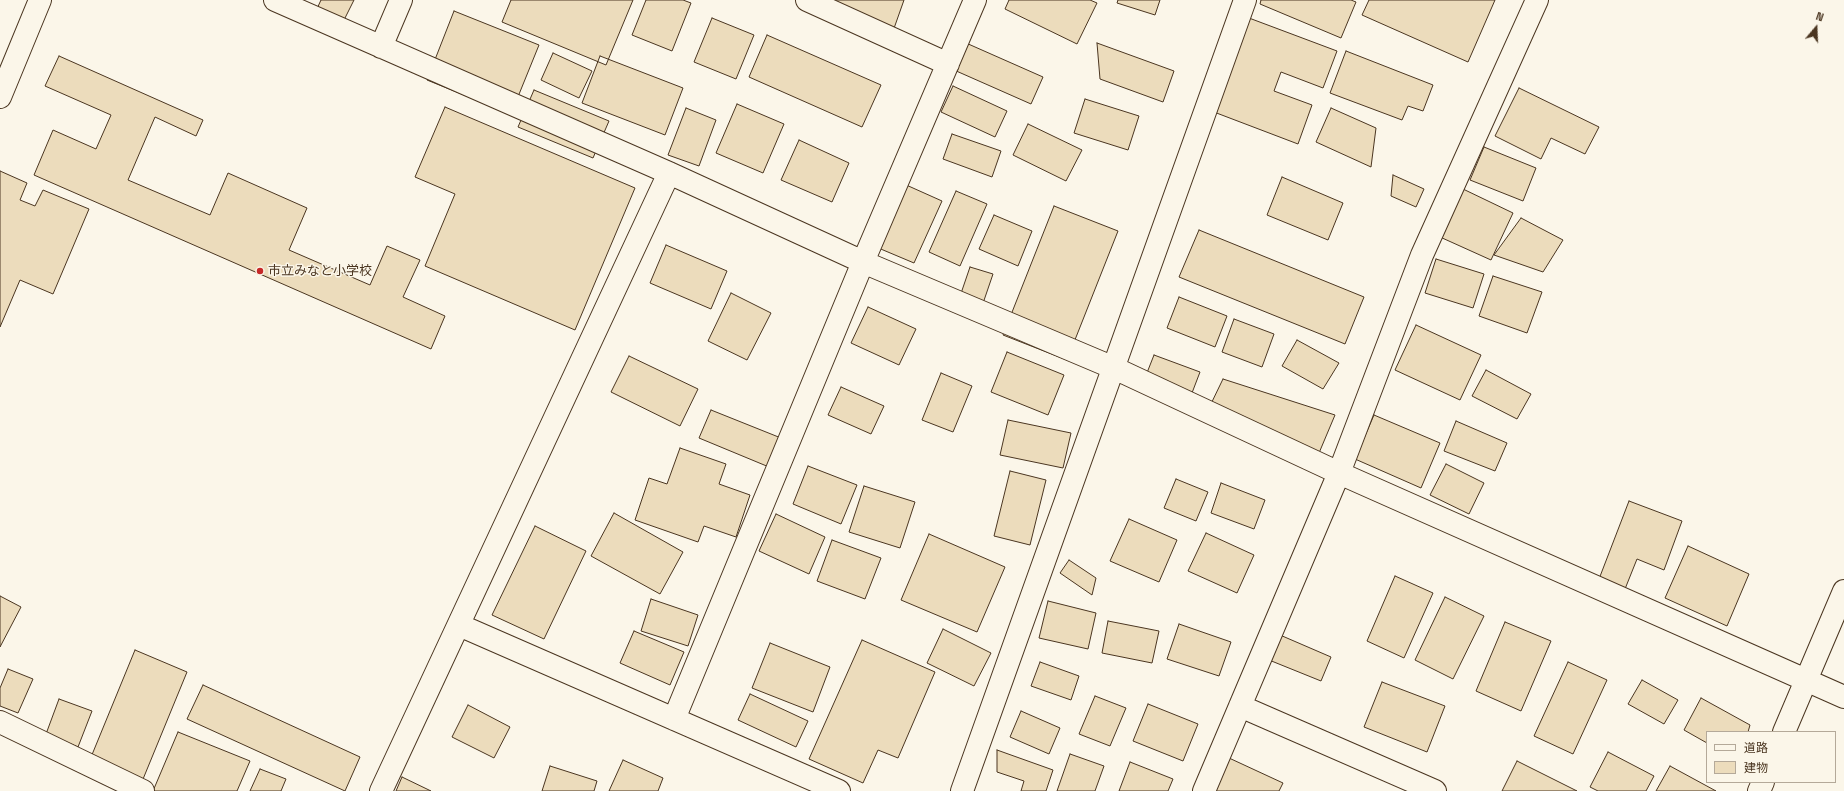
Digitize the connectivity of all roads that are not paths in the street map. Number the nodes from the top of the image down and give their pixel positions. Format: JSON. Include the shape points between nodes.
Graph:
{"nodes":[{"id":1,"x":40,"y":0,"type":"edge"},
{"id":2,"x":275,"y":0,"type":"edge"},
{"id":3,"x":401,"y":0,"type":"edge"},
{"id":4,"x":807,"y":0,"type":"edge"},
{"id":5,"x":975,"y":0,"type":"edge"},
{"id":6,"x":1245,"y":0,"type":"edge"},
{"id":7,"x":1537,"y":0,"type":"edge"},
{"id":8,"x":381,"y":47,"type":"junction"},
{"id":9,"x":948,"y":64,"type":"junction"},
{"id":10,"x":0,"y":97,"type":"edge"},
{"id":11,"x":669,"y":173,"type":"junction"},
{"id":12,"x":863,"y":262,"type":"junction"},
{"id":13,"x":1114,"y":368,"type":"junction"},
{"id":14,"x":1339,"y":473,"type":"junction"},
{"id":15,"x":1844,"y":591,"type":"edge"},
{"id":16,"x":458,"y":625,"type":"junction"},
{"id":17,"x":1806,"y":680,"type":"junction"},
{"id":18,"x":1844,"y":697,"type":"edge"},
{"id":19,"x":1240,"y":706,"type":"junction"},
{"id":20,"x":674,"y":719,"type":"junction"},
{"id":21,"x":0,"y":722,"type":"edge"},
{"id":22,"x":1784,"y":731,"type":"edge"},
{"id":23,"x":143,"y":791,"type":"edge"},
{"id":24,"x":381,"y":791,"type":"edge"},
{"id":25,"x":839,"y":791,"type":"edge"},
{"id":26,"x":962,"y":791,"type":"edge"},
{"id":27,"x":1204,"y":791,"type":"edge"},
{"id":28,"x":1435,"y":791,"type":"edge"}],
"edges":[{"from":1,"to":10,"type":"street"},
{"from":2,"to":8,"type":"street"},
{"from":3,"to":8,"type":"street"},
{"from":4,"to":9,"type":"street"},
{"from":5,"to":9,"type":"street"},
{"from":6,"to":13,"type":"street"},
{"from":7,"to":14,"type":"street","via":[[1422,255]]},
{"from":8,"to":11,"type":"street"},
{"from":9,"to":12,"type":"street"},
{"from":11,"to":12,"type":"street"},
{"from":11,"to":16,"type":"street"},
{"from":12,"to":13,"type":"street"},
{"from":12,"to":20,"type":"street"},
{"from":13,"to":14,"type":"street"},
{"from":13,"to":26,"type":"street"},
{"from":14,"to":17,"type":"street"},
{"from":14,"to":19,"type":"street"},
{"from":15,"to":17,"type":"street"},
{"from":16,"to":20,"type":"street"},
{"from":16,"to":24,"type":"street"},
{"from":17,"to":18,"type":"street"},
{"from":17,"to":22,"type":"street"},
{"from":19,"to":27,"type":"street"},
{"from":19,"to":28,"type":"street"},
{"from":20,"to":25,"type":"street"},
{"from":21,"to":23,"type":"street"}]}
